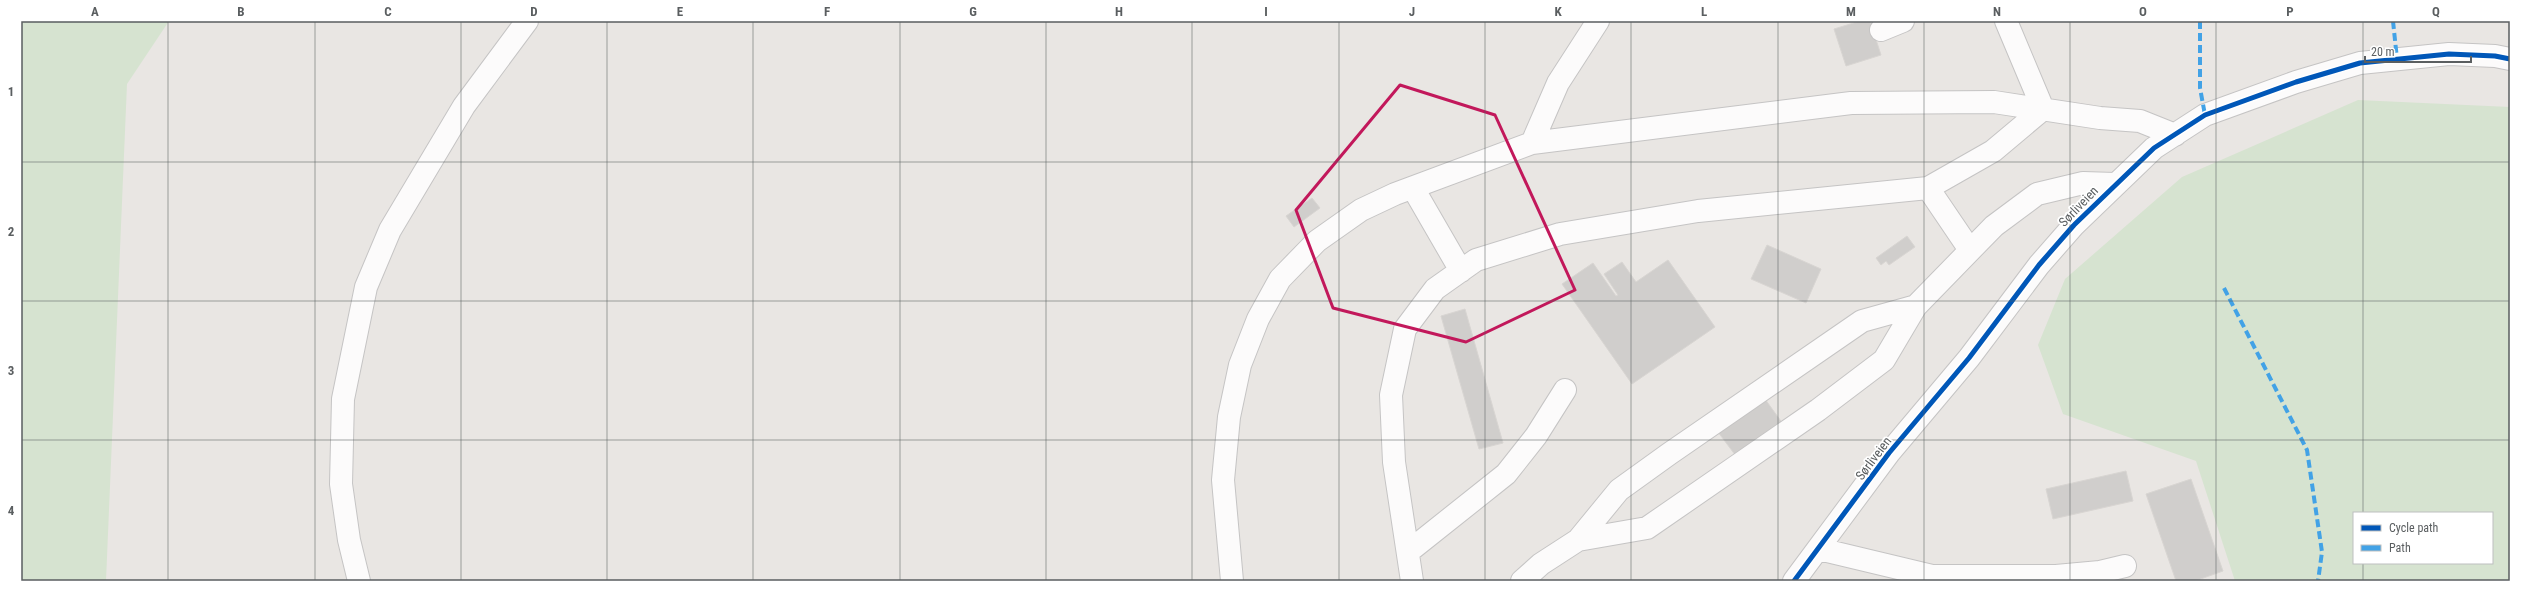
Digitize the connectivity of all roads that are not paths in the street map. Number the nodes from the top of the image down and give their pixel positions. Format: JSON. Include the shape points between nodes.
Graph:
{"nodes":[{"id":1,"x":527,"y":21,"type":"edge"},
{"id":2,"x":1598,"y":21,"type":"edge"},
{"id":3,"x":1903,"y":21,"type":"edge"},
{"id":4,"x":2006,"y":21,"type":"edge"},
{"id":5,"x":1881,"y":30,"type":"dead end"},
{"id":6,"x":2510,"y":60,"type":"edge"},
{"id":7,"x":2043,"y":109,"type":"junction"},
{"id":8,"x":2175,"y":135,"type":"junction"},
{"id":9,"x":1532,"y":143,"type":"junction"},
{"id":10,"x":2115,"y":184,"type":"junction"},
{"id":11,"x":1413,"y":188,"type":"junction"},
{"id":12,"x":1928,"y":188,"type":"junction"},
{"id":13,"x":1970,"y":250,"type":"junction"},
{"id":14,"x":1461,"y":271,"type":"junction"},
{"id":15,"x":1916,"y":306,"type":"junction"},
{"id":16,"x":1565,"y":390,"type":"dead end"},
{"id":17,"x":1578,"y":540,"type":"junction"},
{"id":18,"x":1819,"y":549,"type":"junction"},
{"id":19,"x":1408,"y":552,"type":"junction"},
{"id":20,"x":2125,"y":566,"type":"dead end"},
{"id":21,"x":2054,"y":578,"type":"edge"},
{"id":22,"x":359,"y":581,"type":"edge"},
{"id":23,"x":1232,"y":581,"type":"edge"},
{"id":24,"x":1412,"y":581,"type":"edge"},
{"id":25,"x":1522,"y":581,"type":"edge"},
{"id":26,"x":1794,"y":581,"type":"edge"}],
"edges":[{"from":1,"to":22,"type":"street","via":[[464,106],[390,230],[366,287],[352,346],[343,407],[341,484],[349,540]]},
{"from":2,"to":9,"type":"street","via":[[1558,83]]},
{"from":3,"to":5,"type":"street"},
{"from":4,"to":7,"type":"street"},
{"from":6,"to":8,"type":"street","name":"Sørliveien","via":[[2495,56],[2449,54],[2360,62],[2296,82],[2205,116]]},
{"from":7,"to":8,"type":"street","via":[[2140,121]]},
{"from":7,"to":9,"type":"street","via":[[1966,100],[1851,102]]},
{"from":7,"to":12,"type":"street","via":[[1993,151]]},
{"from":8,"to":10,"type":"street","name":"Sørliveien","via":[[2154,148]]},
{"from":9,"to":11,"type":"street"},
{"from":10,"to":13,"type":"street","via":[[2083,182],[2037,194],[2000,221]]},
{"from":10,"to":18,"type":"street","name":"Sørliveien","via":[[2039,265],[1969,358],[1889,453]]},
{"from":11,"to":14,"type":"street"},
{"from":11,"to":23,"type":"street","via":[[1361,210],[1317,241],[1280,279],[1258,319],[1240,365],[1229,417],[1223,480]]},
{"from":12,"to":13,"type":"street"},
{"from":12,"to":14,"type":"street","via":[[1698,212],[1560,234],[1476,260]]},
{"from":13,"to":15,"type":"street"},
{"from":14,"to":19,"type":"street","via":[[1435,289],[1405,329],[1391,395],[1394,462]]},
{"from":15,"to":17,"type":"street","via":[[1862,321],[1688,440],[1619,490]]},
{"from":15,"to":17,"type":"street","via":[[1884,360],[1818,410],[1646,528]]},
{"from":16,"to":19,"type":"street","via":[[1536,436],[1506,474]]},
{"from":17,"to":25,"type":"street","via":[[1541,564]]},
{"from":18,"to":21,"type":"street","via":[[1932,576]]},
{"from":18,"to":26,"type":"street","name":"Sørliveien"},
{"from":19,"to":24,"type":"street"},
{"from":20,"to":21,"type":"street"}]}
